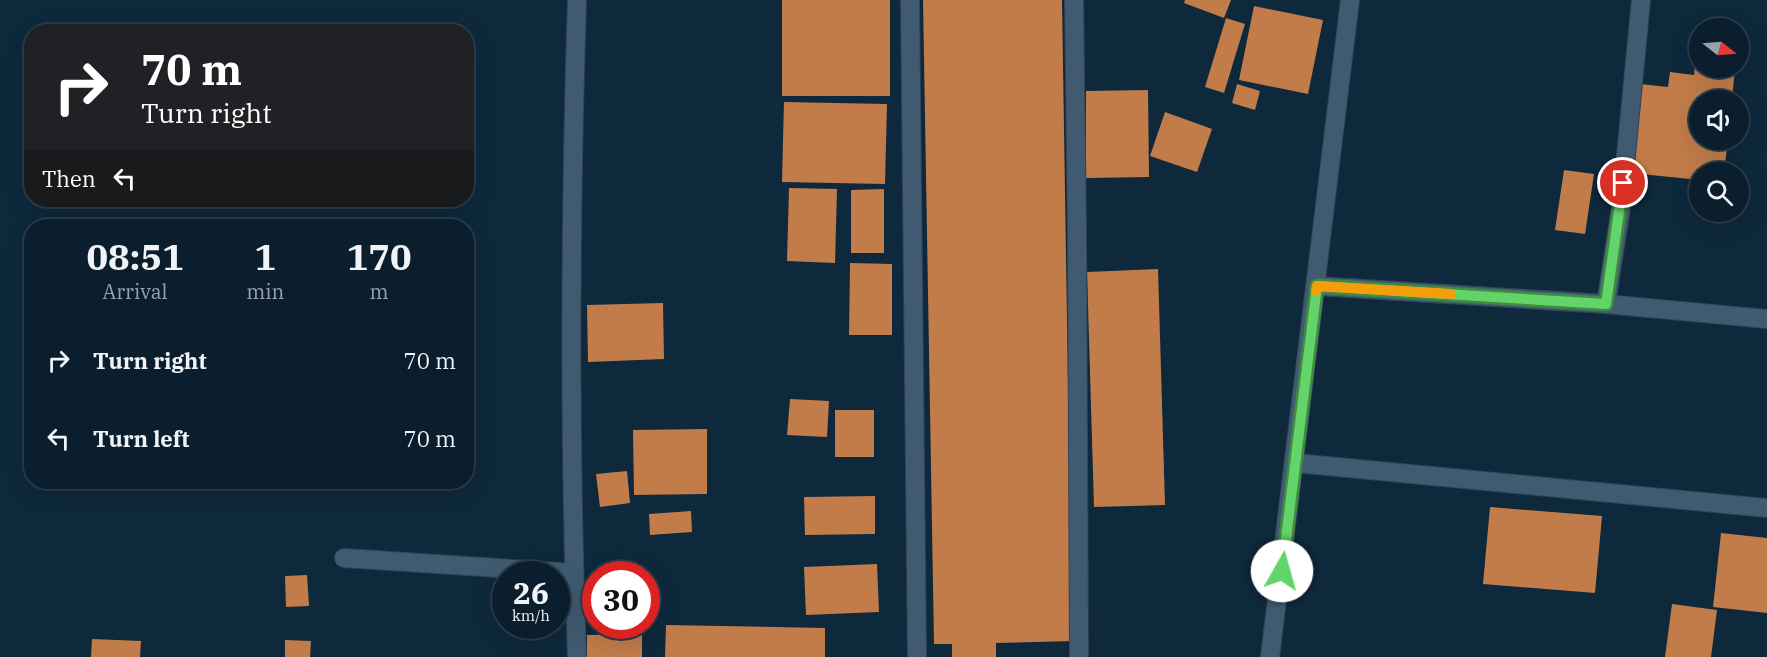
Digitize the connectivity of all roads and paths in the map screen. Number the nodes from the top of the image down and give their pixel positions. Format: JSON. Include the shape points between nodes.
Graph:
{"nodes":[{"id":1,"x":577,"y":0,"type":"edge"},
{"id":2,"x":910,"y":0,"type":"edge"},
{"id":3,"x":1074,"y":0,"type":"edge"},
{"id":4,"x":1350,"y":0,"type":"edge"},
{"id":5,"x":1641,"y":0,"type":"edge"},
{"id":6,"x":1317,"y":286,"type":"junction"},
{"id":7,"x":1606,"y":304,"type":"junction"},
{"id":8,"x":1767,"y":319,"type":"edge"},
{"id":9,"x":1296,"y":463,"type":"junction"},
{"id":10,"x":1767,"y":508,"type":"edge"},
{"id":11,"x":344,"y":558,"type":"dead end"},
{"id":12,"x":574,"y":573,"type":"junction"},
{"id":13,"x":577,"y":657,"type":"edge"},
{"id":14,"x":917,"y":657,"type":"edge"},
{"id":15,"x":1079,"y":657,"type":"edge"},
{"id":16,"x":1270,"y":657,"type":"edge"}],
"edges":[{"from":1,"to":12,"type":"street","via":[[572,230]]},
{"from":2,"to":14,"type":"street"},
{"from":3,"to":15,"type":"street"},
{"from":4,"to":6,"type":"street"},
{"from":5,"to":7,"type":"street","via":[[1621,207]]},
{"from":6,"to":7,"type":"street"},
{"from":6,"to":9,"type":"street"},
{"from":7,"to":8,"type":"street"},
{"from":9,"to":10,"type":"street"},
{"from":9,"to":16,"type":"street"},
{"from":11,"to":12,"type":"street"},
{"from":12,"to":13,"type":"street"}]}
